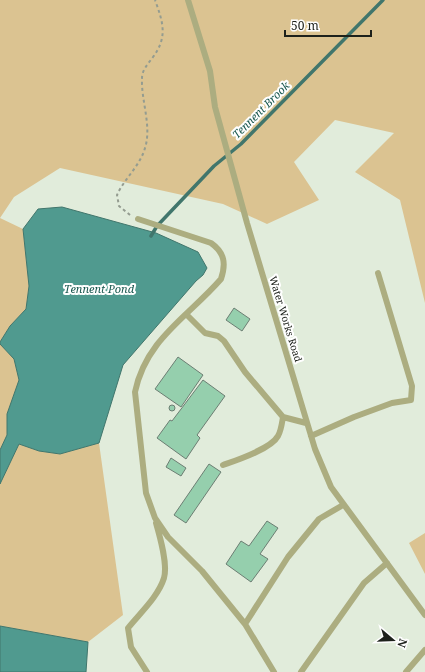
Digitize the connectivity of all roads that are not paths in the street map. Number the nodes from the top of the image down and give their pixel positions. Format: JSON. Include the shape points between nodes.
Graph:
{"nodes":[{"id":1,"x":188,"y":0,"type":"edge"},
{"id":2,"x":138,"y":219,"type":"road end"},
{"id":3,"x":378,"y":273,"type":"dead end"},
{"id":4,"x":186,"y":314,"type":"junction"},
{"id":5,"x":284,"y":417,"type":"junction"},
{"id":6,"x":306,"y":423,"type":"junction"},
{"id":7,"x":311,"y":436,"type":"junction"},
{"id":8,"x":223,"y":465,"type":"dead end"},
{"id":9,"x":344,"y":505,"type":"junction"},
{"id":10,"x":155,"y":518,"type":"junction"},
{"id":11,"x":387,"y":563,"type":"junction"},
{"id":12,"x":425,"y":615,"type":"edge"},
{"id":13,"x":245,"y":624,"type":"junction"},
{"id":14,"x":425,"y":650,"type":"edge"},
{"id":15,"x":147,"y":672,"type":"edge"},
{"id":16,"x":274,"y":672,"type":"edge"},
{"id":17,"x":301,"y":672,"type":"edge"},
{"id":18,"x":406,"y":672,"type":"edge"}],
"edges":[{"from":1,"to":6,"type":"lane","name":"Water Works Road","via":[[210,71],[216,114]]},
{"from":2,"to":4,"type":"lane","via":[[211,243],[224,257],[225,268],[221,279]]},
{"from":3,"to":7,"type":"lane","via":[[413,396],[411,400],[354,417]]},
{"from":4,"to":5,"type":"lane","via":[[205,333],[218,336],[224,341],[245,372]]},
{"from":4,"to":10,"type":"lane","via":[[144,362],[135,392],[146,492]]},
{"from":5,"to":6,"type":"lane"},
{"from":5,"to":8,"type":"lane","via":[[278,436],[269,444]]},
{"from":6,"to":7,"type":"lane","name":"Water Works Road"},
{"from":7,"to":9,"type":"lane","name":"Water Works Road","via":[[331,487]]},
{"from":9,"to":11,"type":"lane","name":"Water Works Road"},
{"from":9,"to":13,"type":"lane","via":[[319,519],[288,557]]},
{"from":10,"to":13,"type":"lane","via":[[168,538],[202,571]]},
{"from":10,"to":15,"type":"lane","via":[[163,546],[164,577],[154,597],[128,628],[131,647]]},
{"from":11,"to":12,"type":"lane","name":"Water Works Road"},
{"from":11,"to":17,"type":"lane","via":[[364,583]]},
{"from":13,"to":16,"type":"lane"},
{"from":14,"to":18,"type":"lane"}]}
